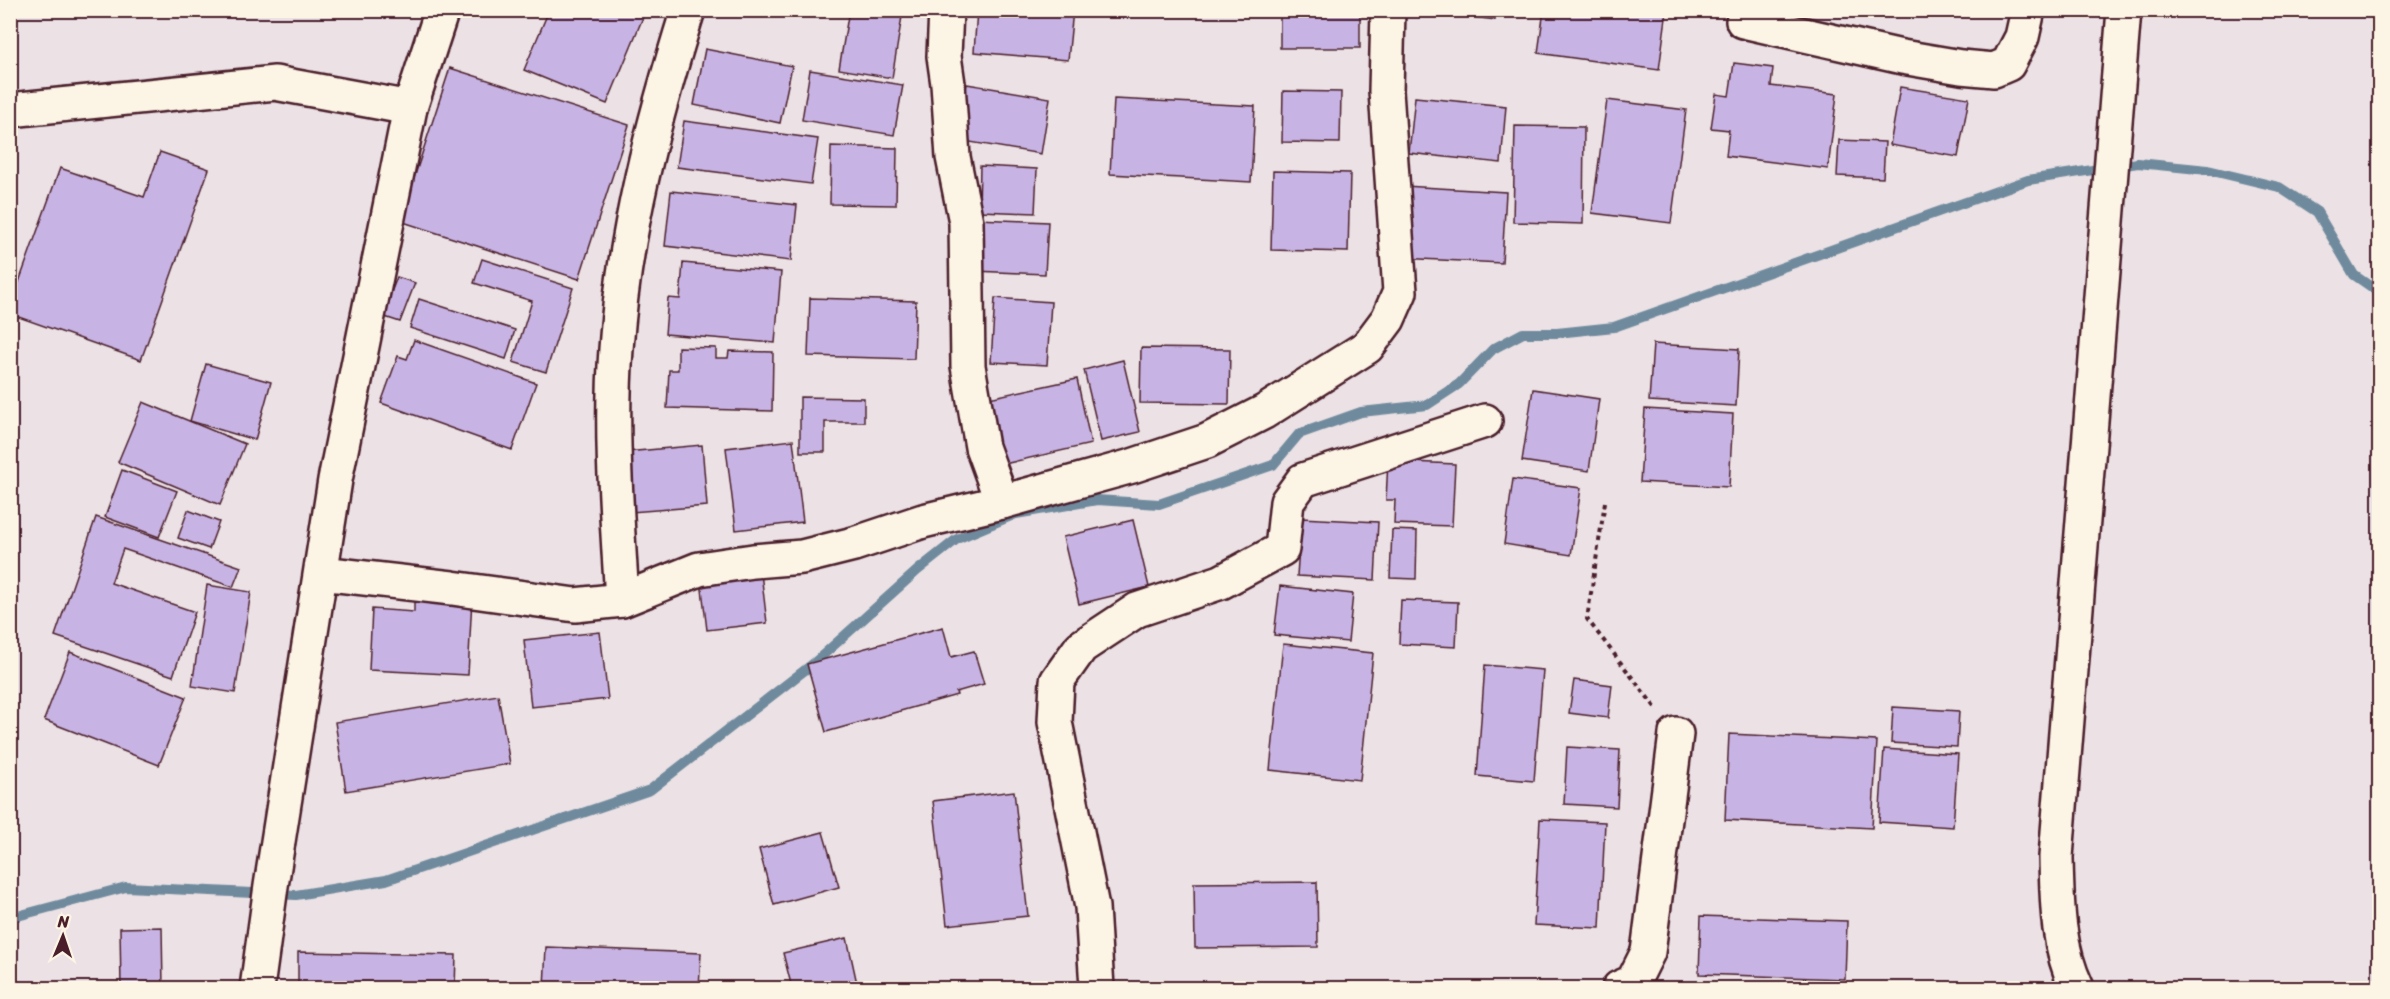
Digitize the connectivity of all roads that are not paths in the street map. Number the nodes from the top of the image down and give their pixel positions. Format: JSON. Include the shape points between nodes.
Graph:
{"nodes":[{"id":1,"x":442,"y":10,"type":"edge"},
{"id":2,"x":688,"y":10,"type":"edge"},
{"id":3,"x":946,"y":10,"type":"edge"},
{"id":4,"x":1388,"y":10,"type":"edge"},
{"id":5,"x":2028,"y":10,"type":"edge"},
{"id":6,"x":2124,"y":10,"type":"edge"},
{"id":7,"x":1743,"y":21,"type":"dead end"},
{"id":8,"x":410,"y":108,"type":"junction"},
{"id":9,"x":10,"y":110,"type":"edge"},
{"id":10,"x":1485,"y":421,"type":"dead end"},
{"id":11,"x":1002,"y":502,"type":"junction"},
{"id":12,"x":321,"y":573,"type":"junction"},
{"id":13,"x":622,"y":600,"type":"junction"},
{"id":14,"x":1676,"y":734,"type":"road end"},
{"id":15,"x":257,"y":988,"type":"edge"},
{"id":16,"x":1097,"y":988,"type":"edge"},
{"id":17,"x":1619,"y":988,"type":"edge"},
{"id":18,"x":2077,"y":988,"type":"edge"}],
"edges":[{"from":1,"to":8,"type":"street"},
{"from":2,"to":13,"type":"street","via":[[662,93],[631,220],[616,348],[614,455]]},
{"from":3,"to":11,"type":"street","via":[[944,56],[953,157],[966,222],[968,366],[982,447]]},
{"from":4,"to":11,"type":"street","via":[[1386,91],[1401,292],[1388,319],[1367,347],[1263,412],[1207,441]]},
{"from":5,"to":7,"type":"street","via":[[2022,37],[2008,64],[1994,70],[1902,57]]},
{"from":6,"to":18,"type":"street","via":[[2056,857],[2057,916],[2065,959]]},
{"from":8,"to":9,"type":"street","via":[[276,83]]},
{"from":8,"to":12,"type":"street","via":[[335,480]]},
{"from":10,"to":16,"type":"street","via":[[1303,480],[1287,502],[1282,549],[1221,582],[1137,610],[1081,646],[1057,681],[1055,722],[1092,907]]},
{"from":11,"to":13,"type":"street","via":[[802,557],[699,569]]},
{"from":12,"to":13,"type":"street","via":[[575,606]]},
{"from":12,"to":15,"type":"street"},
{"from":14,"to":17,"type":"street","via":[[1648,952],[1633,982]]}]}
